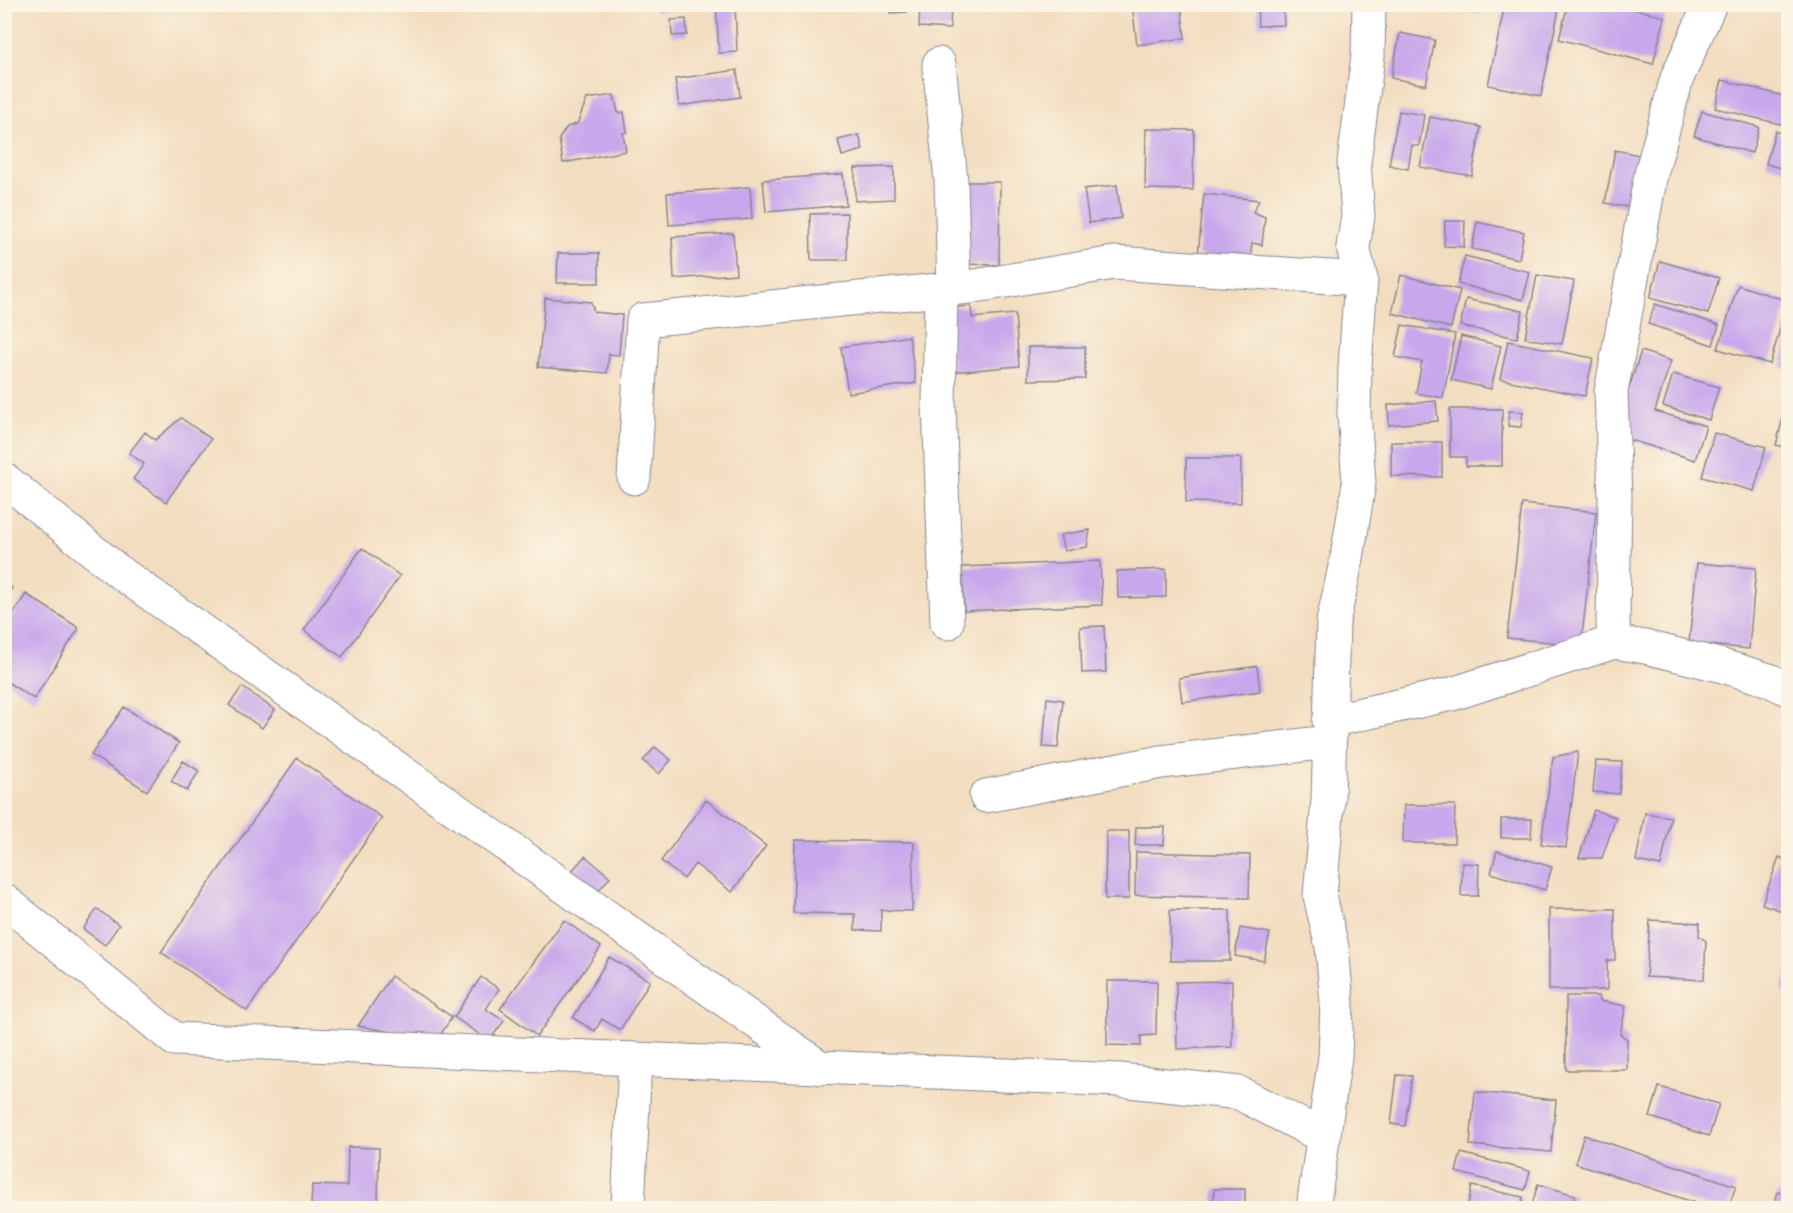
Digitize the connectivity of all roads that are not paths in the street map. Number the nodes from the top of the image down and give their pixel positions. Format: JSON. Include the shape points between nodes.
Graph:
{"nodes":[{"id":1,"x":1369,"y":4,"type":"edge"},
{"id":2,"x":1710,"y":4,"type":"edge"},
{"id":3,"x":939,"y":64,"type":"dead end"},
{"id":4,"x":1361,"y":279,"type":"junction"},
{"id":5,"x":947,"y":289,"type":"junction"},
{"id":6,"x":634,"y":478,"type":"dead end"},
{"id":7,"x":4,"y":479,"type":"edge"},
{"id":8,"x":947,"y":623,"type":"dead end"},
{"id":9,"x":1614,"y":642,"type":"junction"},
{"id":10,"x":1788,"y":689,"type":"edge"},
{"id":11,"x":1329,"y":732,"type":"junction"},
{"id":12,"x":986,"y":796,"type":"dead end"},
{"id":13,"x":4,"y":900,"type":"edge"},
{"id":14,"x":635,"y":1059,"type":"junction"},
{"id":15,"x":821,"y":1068,"type":"junction"},
{"id":16,"x":1324,"y":1137,"type":"junction"},
{"id":17,"x":628,"y":1209,"type":"edge"},
{"id":18,"x":1313,"y":1209,"type":"edge"}],
"edges":[{"from":1,"to":4,"type":"street","via":[[1368,56],[1354,162],[1358,216],[1353,247]]},
{"from":2,"to":9,"type":"street","via":[[1677,78],[1651,174],[1611,393]]},
{"from":3,"to":5,"type":"street","via":[[951,180]]},
{"from":4,"to":5,"type":"street","via":[[1114,263]]},
{"from":4,"to":11,"type":"street","via":[[1354,412],[1359,483],[1332,622]]},
{"from":5,"to":6,"type":"street","via":[[644,320]]},
{"from":5,"to":8,"type":"street","via":[[939,404]]},
{"from":7,"to":15,"type":"street","via":[[118,571]]},
{"from":9,"to":10,"type":"street","via":[[1719,665]]},
{"from":9,"to":11,"type":"street"},
{"from":11,"to":12,"type":"street"},
{"from":11,"to":16,"type":"street","via":[[1320,896],[1332,947],[1337,1003],[1335,1056]]},
{"from":13,"to":14,"type":"street","via":[[174,1040]]},
{"from":14,"to":15,"type":"street"},
{"from":14,"to":17,"type":"street"},
{"from":15,"to":16,"type":"street","via":[[1119,1080],[1239,1093]]},
{"from":16,"to":18,"type":"street"}]}
